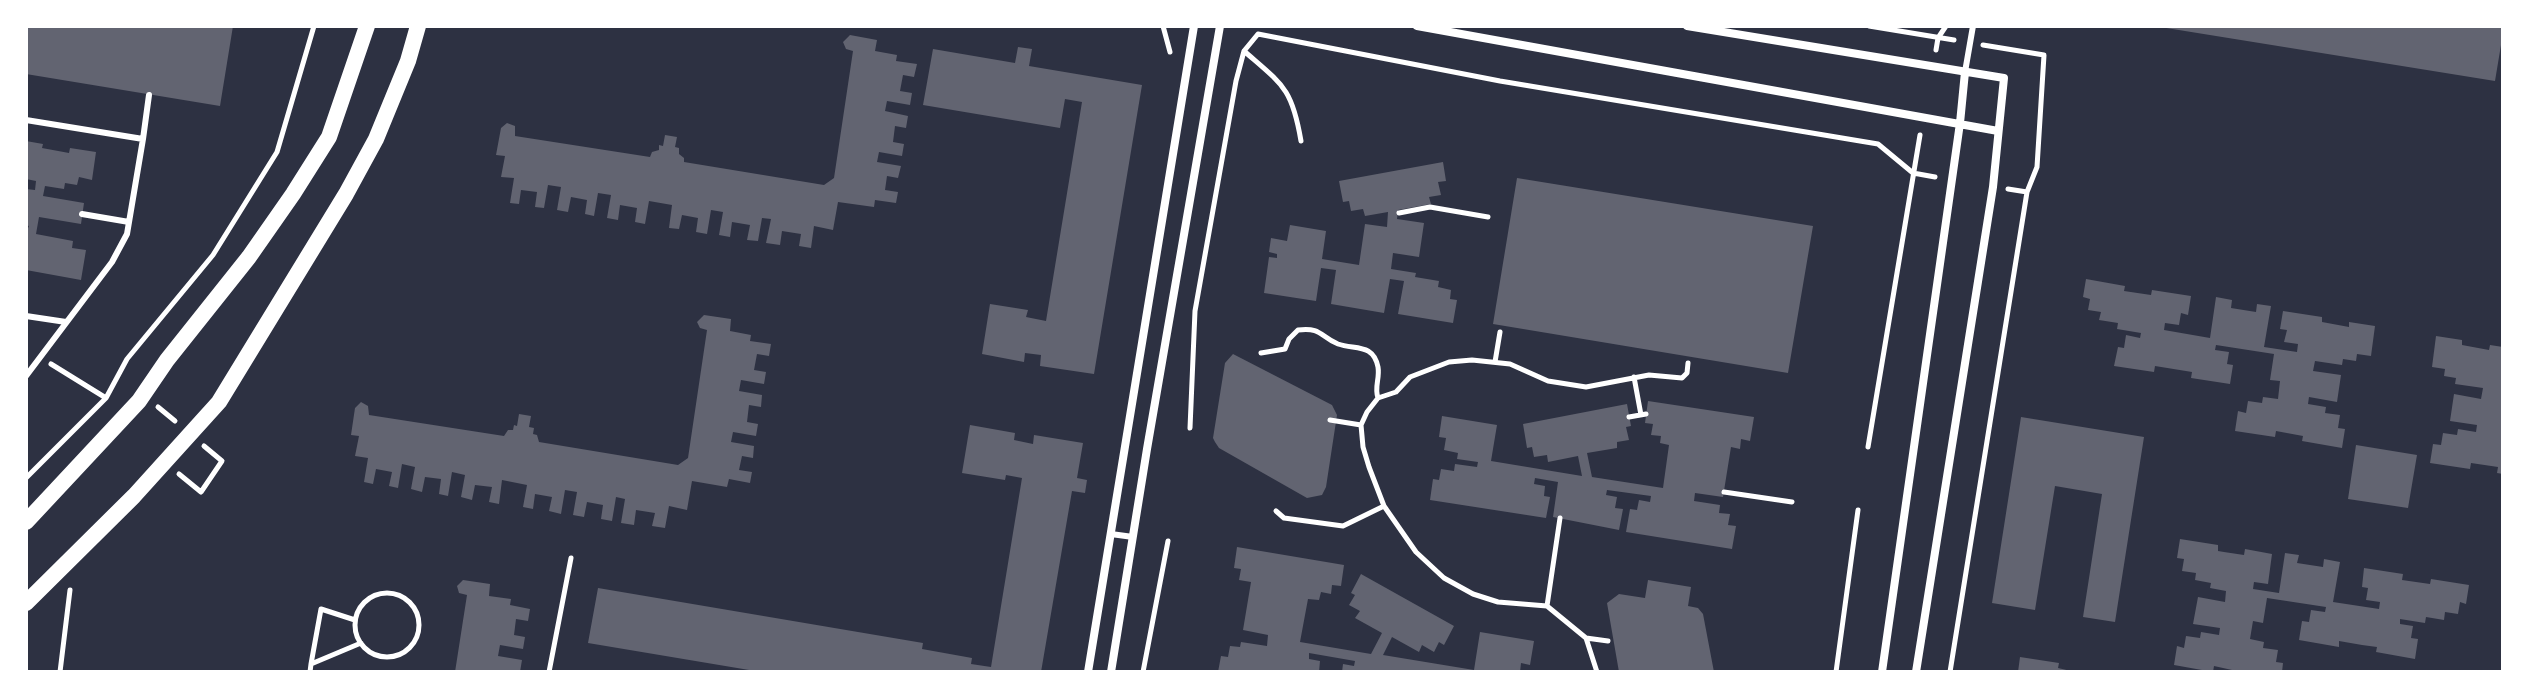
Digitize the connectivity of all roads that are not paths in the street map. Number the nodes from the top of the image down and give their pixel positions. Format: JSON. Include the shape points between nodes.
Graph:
{"nodes":[{"id":1,"x":367,"y":26,"type":"edge"},
{"id":2,"x":418,"y":26,"type":"edge"},
{"id":3,"x":1194,"y":26,"type":"edge"},
{"id":4,"x":1220,"y":26,"type":"edge"},
{"id":5,"x":1417,"y":26,"type":"edge"},
{"id":6,"x":1687,"y":26,"type":"edge"},
{"id":7,"x":1973,"y":26,"type":"edge"},
{"id":8,"x":1965,"y":72,"type":"junction"},
{"id":9,"x":149,"y":95,"type":"dead end"},
{"id":10,"x":26,"y":120,"type":"edge"},
{"id":11,"x":1960,"y":123,"type":"junction"},
{"id":12,"x":1998,"y":131,"type":"junction"},
{"id":13,"x":143,"y":139,"type":"junction"},
{"id":14,"x":82,"y":214,"type":"dead end"},
{"id":15,"x":129,"y":222,"type":"junction"},
{"id":16,"x":26,"y":316,"type":"edge"},
{"id":17,"x":66,"y":322,"type":"junction"},
{"id":18,"x":26,"y":376,"type":"edge"},
{"id":19,"x":26,"y":522,"type":"edge"},
{"id":20,"x":1111,"y":534,"type":"junction"},
{"id":21,"x":1133,"y":537,"type":"junction"},
{"id":22,"x":26,"y":603,"type":"edge"},
{"id":23,"x":1088,"y":672,"type":"edge"},
{"id":24,"x":1111,"y":672,"type":"edge"},
{"id":25,"x":1882,"y":672,"type":"edge"},
{"id":26,"x":1916,"y":672,"type":"edge"}],
"edges":[{"from":1,"to":19,"type":"main road","via":[[329,137],[284,207],[139,401]]},
{"from":2,"to":22,"type":"main road","via":[[376,139],[219,402],[166,463]]},
{"from":3,"to":20,"type":"street"},
{"from":4,"to":21,"type":"street"},
{"from":5,"to":11,"type":"street"},
{"from":6,"to":8,"type":"street"},
{"from":7,"to":8,"type":"lane"},
{"from":8,"to":11,"type":"street"},
{"from":8,"to":12,"type":"street","via":[[2004,78]]},
{"from":9,"to":13,"type":"lane"},
{"from":10,"to":13,"type":"lane"},
{"from":11,"to":12,"type":"street"},
{"from":11,"to":25,"type":"street"},
{"from":12,"to":26,"type":"street"},
{"from":13,"to":15,"type":"lane"},
{"from":14,"to":15,"type":"lane"},
{"from":15,"to":17,"type":"lane","via":[[112,262]]},
{"from":16,"to":17,"type":"lane"},
{"from":17,"to":18,"type":"lane"},
{"from":20,"to":21,"type":"lane"},
{"from":20,"to":23,"type":"street"},
{"from":21,"to":24,"type":"street"}]}
